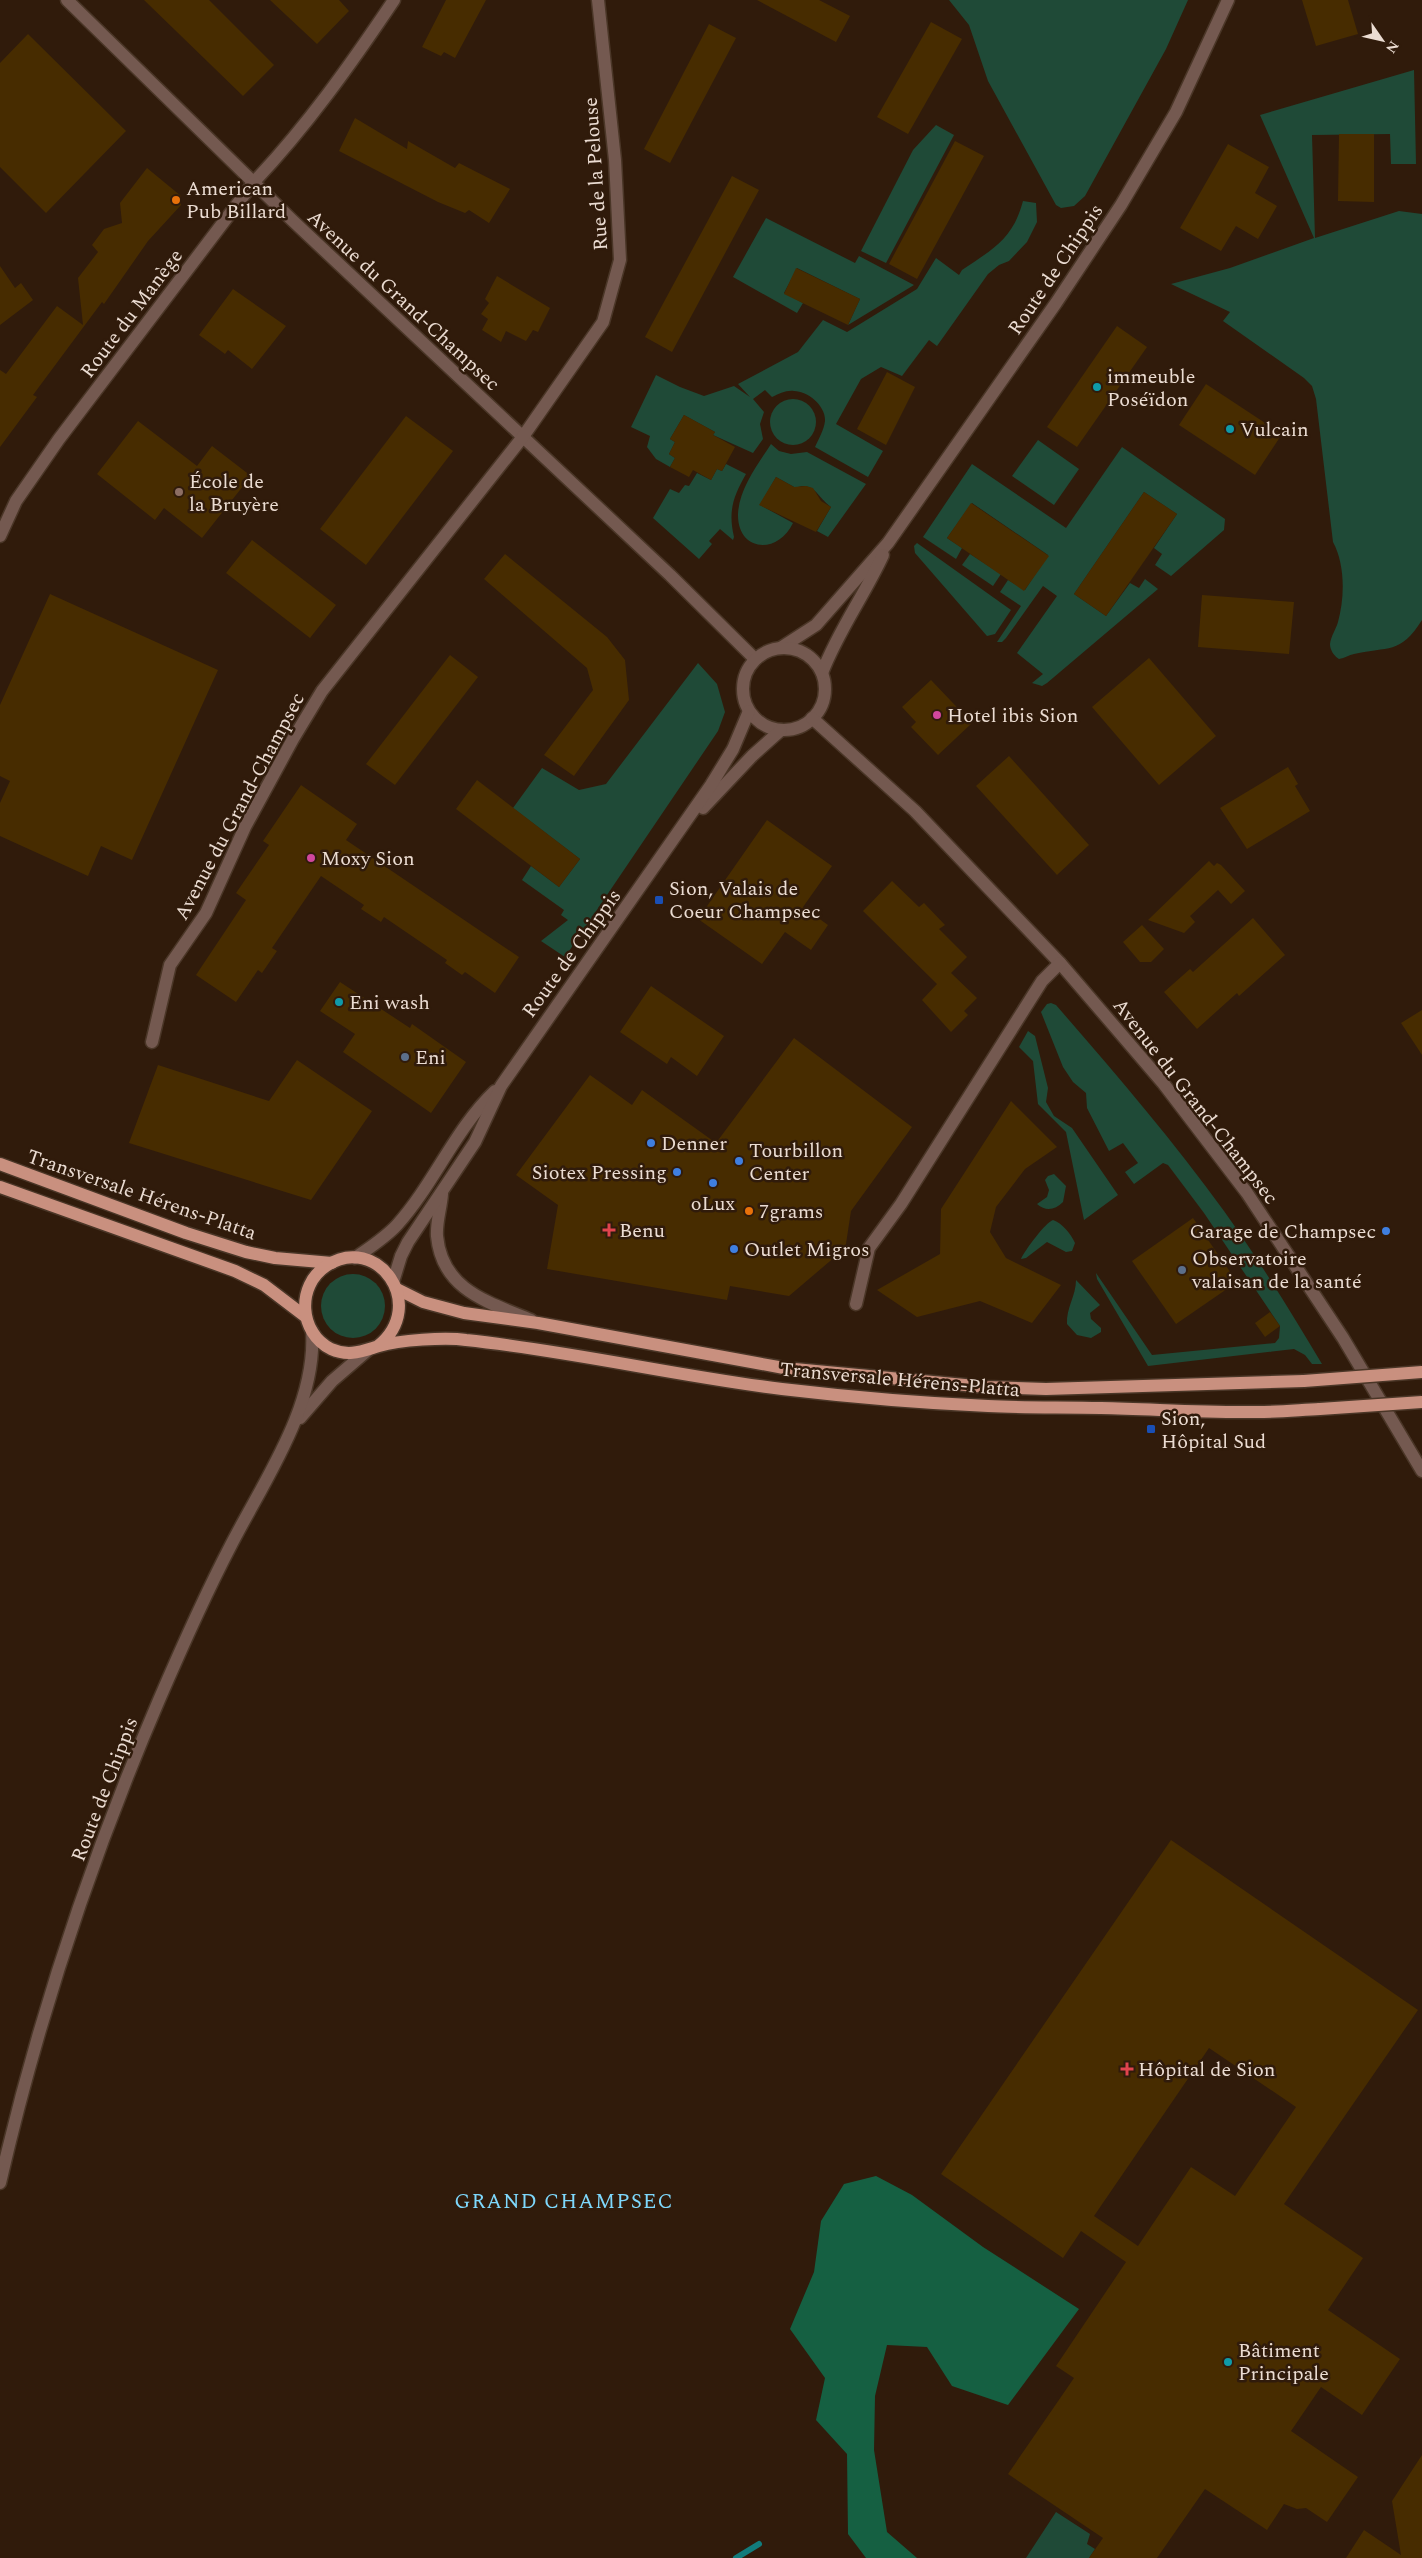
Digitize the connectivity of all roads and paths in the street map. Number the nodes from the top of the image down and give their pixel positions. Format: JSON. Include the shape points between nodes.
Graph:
{"nodes":[{"id":1,"x":67,"y":0,"type":"edge"},
{"id":2,"x":394,"y":0,"type":"edge"},
{"id":3,"x":598,"y":0,"type":"edge"},
{"id":4,"x":1228,"y":0,"type":"edge"},
{"id":5,"x":254,"y":182,"type":"junction"},
{"id":6,"x":522,"y":438,"type":"junction"},
{"id":7,"x":0,"y":536,"type":"edge"},
{"id":8,"x":888,"y":544,"type":"junction"},
{"id":9,"x":782,"y":648,"type":"junction"},
{"id":10,"x":755,"y":659,"type":"junction"},
{"id":11,"x":822,"y":673,"type":"junction"},
{"id":12,"x":749,"y":711,"type":"junction"},
{"id":13,"x":812,"y":718,"type":"junction"},
{"id":14,"x":781,"y":730,"type":"junction"},
{"id":15,"x":673,"y":842,"type":"junction"},
{"id":16,"x":1060,"y":963,"type":"junction"},
{"id":17,"x":152,"y":1042,"type":"dead end"},
{"id":18,"x":501,"y":1086,"type":"junction"},
{"id":19,"x":0,"y":1164,"type":"edge"},
{"id":20,"x":0,"y":1187,"type":"edge"},
{"id":21,"x":442,"y":1191,"type":"junction"},
{"id":22,"x":354,"y":1258,"type":"junction"},
{"id":23,"x":332,"y":1263,"type":"junction"},
{"id":24,"x":395,"y":1285,"type":"junction"},
{"id":25,"x":856,"y":1304,"type":"dead end"},
{"id":26,"x":306,"y":1317,"type":"junction"},
{"id":27,"x":538,"y":1323,"type":"junction"},
{"id":28,"x":312,"y":1332,"type":"junction"},
{"id":29,"x":373,"y":1348,"type":"junction"},
{"id":30,"x":1422,"y":1372,"type":"edge"},
{"id":31,"x":1422,"y":1402,"type":"edge"},
{"id":32,"x":292,"y":1428,"type":"junction"},
{"id":33,"x":1422,"y":1472,"type":"edge"},
{"id":34,"x":0,"y":2183,"type":"edge"}],
"edges":[{"from":1,"to":5,"type":"street","name":"Avenue du Grand-Champsec"},
{"from":2,"to":5,"type":"street","name":"Route du Manège","via":[[287,147]]},
{"from":3,"to":6,"type":"street","name":"Rue de la Pelouse","via":[[620,260],[603,322]]},
{"from":4,"to":8,"type":"street","name":"Route de Chippis","via":[[1176,112],[1121,204],[1076,275]]},
{"from":5,"to":6,"type":"street","name":"Avenue du Grand-Champsec"},
{"from":5,"to":7,"type":"street","name":"Route du Manège","via":[[59,440],[16,501]]},
{"from":6,"to":10,"type":"street","name":"Avenue du Grand-Champsec"},
{"from":6,"to":17,"type":"street","name":"Avenue du Grand-Champsec","via":[[322,692],[245,827],[206,913],[170,965]]},
{"from":8,"to":9,"type":"street","name":"Route de Chippis","via":[[816,625]]},
{"from":8,"to":11,"type":"street","name":"Route de Chippis","via":[[869,586],[843,626]]},
{"from":9,"to":10,"type":"street","via":[[763,653]]},
{"from":9,"to":11,"type":"street","via":[[806,654]]},
{"from":10,"to":12,"type":"street","via":[[743,683],[743,697]]},
{"from":11,"to":13,"type":"street","via":[[824,698]]},
{"from":12,"to":14,"type":"street","via":[[762,724]]},
{"from":12,"to":15,"type":"street","name":"Route de Chippis","via":[[733,749]]},
{"from":13,"to":14,"type":"street","via":[[795,728]]},
{"from":13,"to":16,"type":"street","name":"Avenue du Grand-Champsec","via":[[915,811]]},
{"from":14,"to":15,"type":"street","name":"Route de Chippis","via":[[752,756]]},
{"from":15,"to":18,"type":"street","name":"Route de Chippis"},
{"from":16,"to":25,"type":"street","via":[[1042,981],[901,1204],[869,1248]]},
{"from":16,"to":33,"type":"street","name":"Avenue du Grand-Champsec","via":[[1163,1083],[1247,1193],[1343,1338]]},
{"from":18,"to":21,"type":"street","name":"Route de Chippis","via":[[475,1142]]},
{"from":18,"to":22,"type":"street","name":"Route de Chippis","via":[[484,1102],[403,1217],[386,1235]]},
{"from":19,"to":23,"type":"main road","name":"Transversale Hérens-Platta","via":[[246,1252]]},
{"from":20,"to":26,"type":"main road","name":"Transversale Hérens-Platta","via":[[235,1271],[264,1285]]},
{"from":21,"to":24,"type":"street","name":"Route de Chippis","via":[[401,1256]]},
{"from":21,"to":27,"type":"street","via":[[437,1237],[443,1262],[451,1275],[460,1286],[478,1297]]},
{"from":22,"to":23,"type":"main road"},
{"from":22,"to":24,"type":"main road","via":[[377,1265]]},
{"from":23,"to":26,"type":"main road","via":[[319,1271],[308,1288]]},
{"from":24,"to":27,"type":"main road","name":"Transversale Hérens-Platta","via":[[423,1302],[464,1313]]},
{"from":24,"to":29,"type":"main road","via":[[400,1305],[397,1321],[390,1335]]},
{"from":26,"to":28,"type":"main road"},
{"from":27,"to":30,"type":"main road","name":"Transversale Hérens-Platta","bridge":true,"via":[[784,1368],[986,1387],[1095,1388],[1304,1381]]},
{"from":28,"to":29,"type":"main road","via":[[337,1351],[353,1353]]},
{"from":28,"to":32,"type":"street","name":"Route de Chippis","via":[[312,1365]]},
{"from":29,"to":31,"type":"main road","name":"Transversale Hérens-Platta","bridge":true,"via":[[423,1340],[463,1339],[714,1380],[919,1402],[1206,1412]]},
{"from":29,"to":32,"type":"street","name":"Route de Chippis","via":[[332,1381]]},
{"from":32,"to":34,"type":"street","name":"Route de Chippis","via":[[214,1580],[122,1790],[59,1970]]}]}
